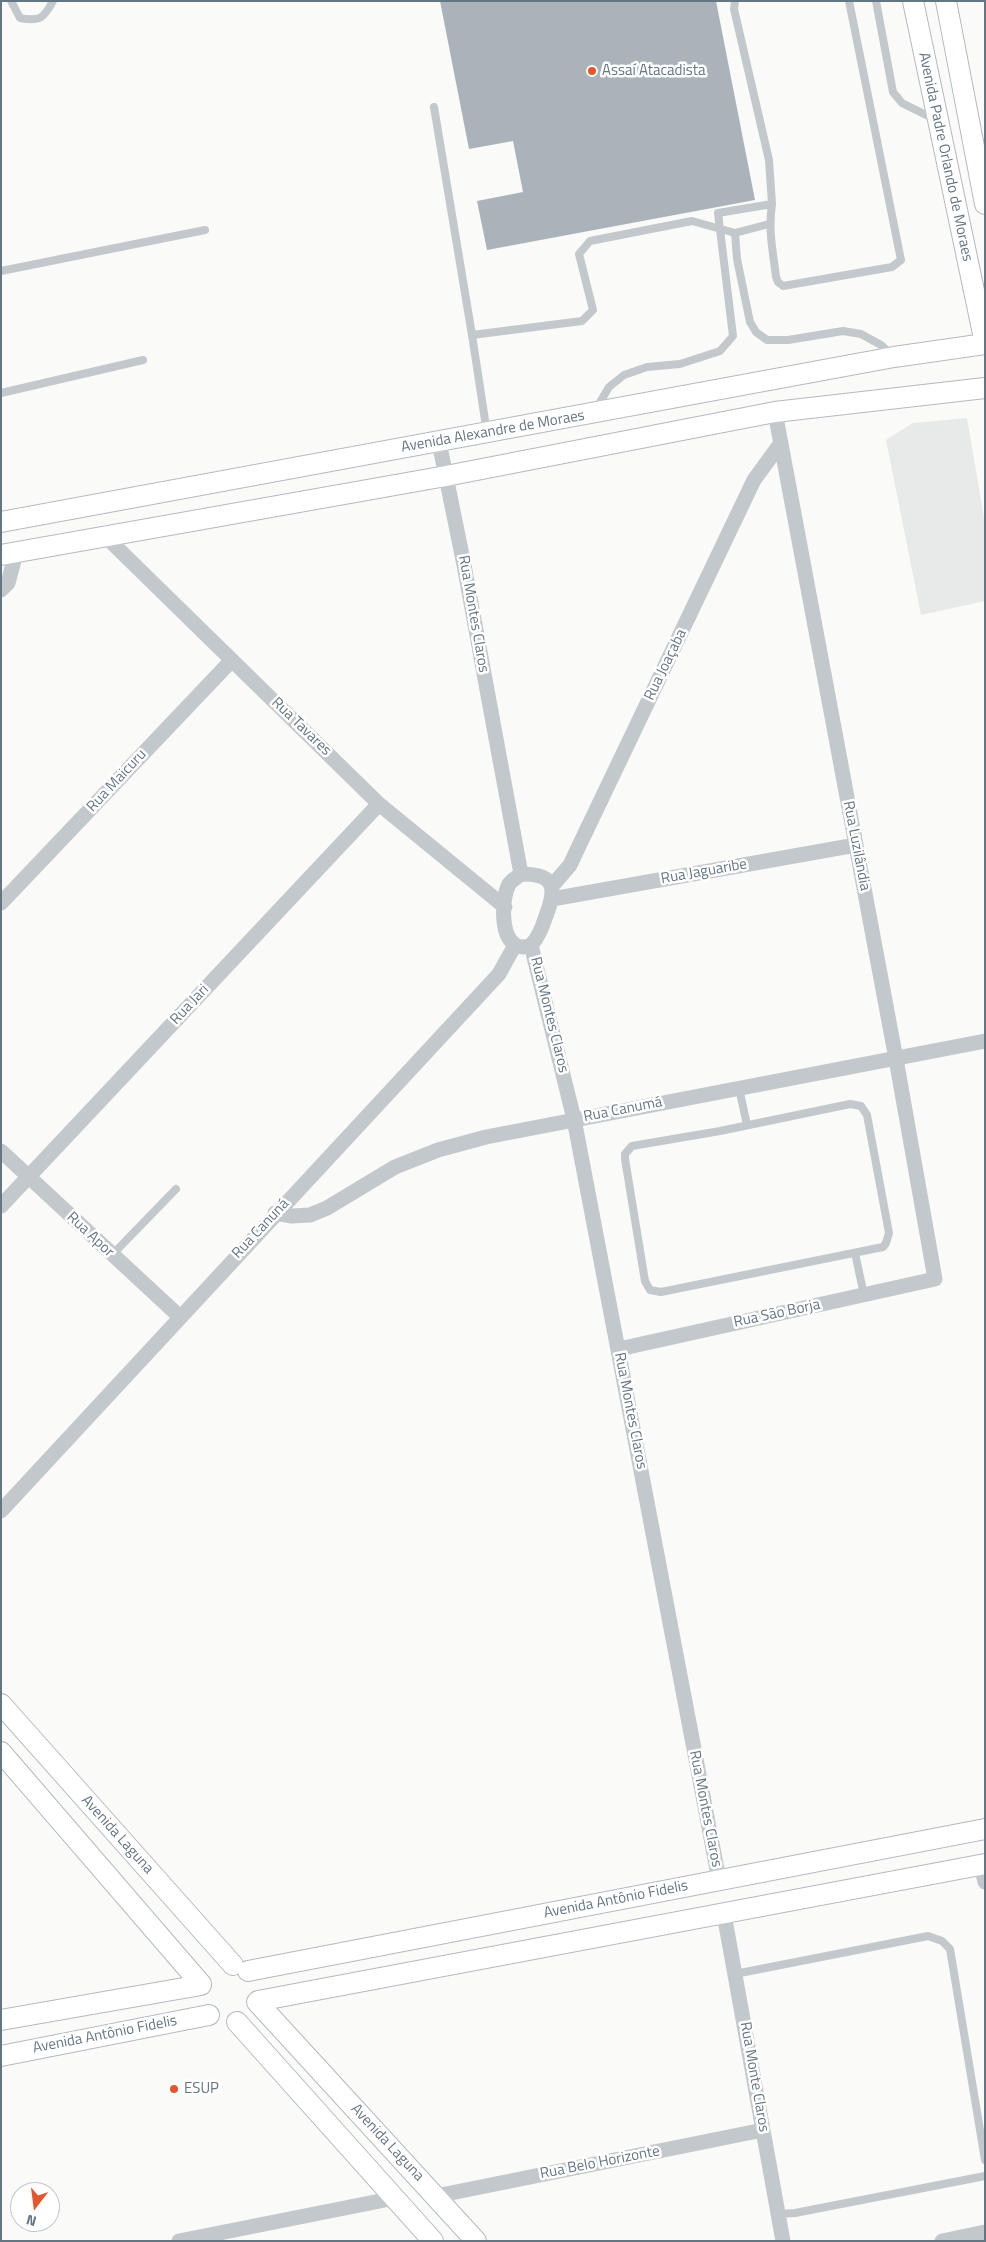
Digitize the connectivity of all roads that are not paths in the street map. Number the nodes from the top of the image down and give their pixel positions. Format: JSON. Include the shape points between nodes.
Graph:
{"nodes":[{"id":1,"x":11,"y":1,"type":"edge"},
{"id":2,"x":53,"y":1,"type":"edge"},
{"id":3,"x":735,"y":1,"type":"edge"},
{"id":4,"x":849,"y":1,"type":"edge"},
{"id":5,"x":876,"y":1,"type":"edge"},
{"id":6,"x":913,"y":1,"type":"edge"},
{"id":7,"x":946,"y":1,"type":"edge"},
{"id":8,"x":434,"y":107,"type":"dead end"},
{"id":9,"x":937,"y":120,"type":"junction"},
{"id":10,"x":772,"y":204,"type":"junction"},
{"id":11,"x":985,"y":204,"type":"edge"},
{"id":12,"x":769,"y":224,"type":"junction"},
{"id":13,"x":205,"y":230,"type":"dead end"},
{"id":14,"x":720,"y":230,"type":"junction"},
{"id":15,"x":735,"y":233,"type":"junction"},
{"id":16,"x":1,"y":271,"type":"edge"},
{"id":17,"x":472,"y":335,"type":"junction"},
{"id":18,"x":985,"y":343,"type":"edge"},
{"id":19,"x":894,"y":357,"type":"junction"},
{"id":20,"x":143,"y":360,"type":"dead end"},
{"id":21,"x":985,"y":388,"type":"edge"},
{"id":22,"x":1,"y":393,"type":"edge"},
{"id":23,"x":775,"y":412,"type":"junction"},
{"id":24,"x":594,"y":413,"type":"junction"},
{"id":25,"x":487,"y":433,"type":"junction"},
{"id":26,"x":439,"y":442,"type":"junction"},
{"id":27,"x":781,"y":443,"type":"junction"},
{"id":28,"x":446,"y":476,"type":"junction"},
{"id":29,"x":1,"y":522,"type":"edge"},
{"id":30,"x":106,"y":537,"type":"junction"},
{"id":31,"x":9,"y":554,"type":"edge"},
{"id":32,"x":1,"y":590,"type":"edge"},
{"id":33,"x":232,"y":660,"type":"junction"},
{"id":34,"x":379,"y":804,"type":"junction"},
{"id":35,"x":856,"y":845,"type":"junction"},
{"id":36,"x":521,"y":874,"type":"junction"},
{"id":37,"x":552,"y":893,"type":"junction"},
{"id":38,"x":1,"y":903,"type":"edge"},
{"id":39,"x":505,"y":906,"type":"junction"},
{"id":40,"x":515,"y":944,"type":"junction"},
{"id":41,"x":531,"y":945,"type":"junction"},
{"id":42,"x":985,"y":1041,"type":"edge"},
{"id":43,"x":896,"y":1059,"type":"junction"},
{"id":44,"x":739,"y":1088,"type":"junction"},
{"id":45,"x":574,"y":1119,"type":"junction"},
{"id":46,"x":747,"y":1125,"type":"junction"},
{"id":47,"x":1,"y":1151,"type":"edge"},
{"id":48,"x":28,"y":1178,"type":"junction"},
{"id":49,"x":176,"y":1189,"type":"dead end"},
{"id":50,"x":1,"y":1206,"type":"edge"},
{"id":51,"x":276,"y":1213,"type":"junction"},
{"id":52,"x":855,"y":1253,"type":"junction"},
{"id":53,"x":112,"y":1255,"type":"junction"},
{"id":54,"x":935,"y":1279,"type":"joint"},
{"id":55,"x":864,"y":1295,"type":"junction"},
{"id":56,"x":180,"y":1317,"type":"junction"},
{"id":57,"x":619,"y":1349,"type":"junction"},
{"id":58,"x":1,"y":1511,"type":"edge"},
{"id":59,"x":1,"y":1704,"type":"edge"},
{"id":60,"x":1,"y":1752,"type":"edge"},
{"id":61,"x":985,"y":1829,"type":"edge"},
{"id":62,"x":983,"y":1870,"type":"edge"},
{"id":63,"x":719,"y":1880,"type":"junction"},
{"id":64,"x":724,"y":1914,"type":"junction"},
{"id":65,"x":240,"y":1968,"type":"junction"},
{"id":66,"x":735,"y":1974,"type":"junction"},
{"id":67,"x":201,"y":1984,"type":"junction"},
{"id":68,"x":257,"y":2001,"type":"junction"},
{"id":69,"x":209,"y":2015,"type":"junction"},
{"id":70,"x":1,"y":2020,"type":"edge"},
{"id":71,"x":237,"y":2022,"type":"junction"},
{"id":72,"x":1,"y":2056,"type":"edge"},
{"id":73,"x":764,"y":2130,"type":"junction"},
{"id":74,"x":985,"y":2160,"type":"edge"},
{"id":75,"x":985,"y":2176,"type":"edge"},
{"id":76,"x":436,"y":2196,"type":"junction"},
{"id":77,"x":395,"y":2198,"type":"junction"},
{"id":78,"x":779,"y":2214,"type":"junction"},
{"id":79,"x":985,"y":2232,"type":"edge"},
{"id":80,"x":179,"y":2241,"type":"edge"},
{"id":81,"x":433,"y":2241,"type":"edge"},
{"id":82,"x":476,"y":2241,"type":"edge"},
{"id":83,"x":784,"y":2241,"type":"edge"},
{"id":84,"x":942,"y":2241,"type":"edge"}],
"edges":[{"from":1,"to":2,"type":"lane","via":[[20,18],[34,21],[46,15]]},
{"from":3,"to":10,"type":"lane","via":[[734,9],[769,160]]},
{"from":4,"to":12,"type":"lane","via":[[901,260],[892,267],[783,286],[776,277]]},
{"from":5,"to":9,"type":"lane","via":[[893,92],[902,103]]},
{"from":6,"to":9,"type":"main road","name":"Avenida Padre Orlando de Moraes"},
{"from":7,"to":11,"type":"main road","name":"Avenida Padre Orlando de Moraes"},
{"from":8,"to":17,"type":"lane"},
{"from":9,"to":18,"type":"main road","name":"Avenida Padre Orlando de Moraes"},
{"from":10,"to":12,"type":"lane"},
{"from":10,"to":14,"type":"lane","via":[[718,213]]},
{"from":12,"to":15,"type":"lane"},
{"from":13,"to":16,"type":"lane"},
{"from":14,"to":15,"type":"lane"},
{"from":14,"to":17,"type":"lane","via":[[692,220],[590,241],[579,254],[593,310],[582,321]]},
{"from":14,"to":24,"type":"lane","via":[[733,336],[720,351],[680,364],[647,367],[624,375],[609,387]]},
{"from":15,"to":19,"type":"lane","via":[[736,259],[750,322],[756,332],[767,340],[843,331],[861,334]]},
{"from":17,"to":25,"type":"lane"},
{"from":18,"to":19,"type":"main road","name":"Avenida Alexandre de Moraes"},
{"from":19,"to":24,"type":"main road","name":"Avenida Alexandre de Moraes"},
{"from":20,"to":22,"type":"lane"},
{"from":21,"to":23,"type":"main road"},
{"from":23,"to":27,"type":"street","name":"Rua Luzilândia"},
{"from":23,"to":28,"type":"main road"},
{"from":24,"to":25,"type":"main road","name":"Avenida Alexandre de Moraes"},
{"from":25,"to":26,"type":"main road","name":"Avenida Alexandre de Moraes"},
{"from":26,"to":28,"type":"street","name":"Rua Montes Claros"},
{"from":26,"to":29,"type":"main road","name":"Avenida Alexandre de Moraes"},
{"from":27,"to":35,"type":"street","name":"Rua Luzilândia"},
{"from":27,"to":37,"type":"street","name":"Rua Joaçaba","via":[[754,480],[574,857]]},
{"from":28,"to":30,"type":"main road"},
{"from":28,"to":36,"type":"street","name":"Rua Montes Claros"},
{"from":30,"to":31,"type":"main road"},
{"from":30,"to":33,"type":"street","name":"Rua Tavares"},
{"from":31,"to":32,"type":"street","via":[[8,583]]},
{"from":33,"to":34,"type":"street","name":"Rua Tavares"},
{"from":33,"to":38,"type":"street","name":"Rua Maicuru"},
{"from":34,"to":39,"type":"street","name":"Rua Tavares"},
{"from":34,"to":48,"type":"street","name":"Rua Jari"},
{"from":35,"to":37,"type":"street","name":"Rua Jaguaribe"},
{"from":35,"to":43,"type":"street","name":"Rua Luzilândia"},
{"from":36,"to":37,"type":"street","via":[[536,874],[548,880]]},
{"from":36,"to":39,"type":"street","via":[[510,882]]},
{"from":37,"to":41,"type":"street","via":[[543,925]]},
{"from":39,"to":40,"type":"street","via":[[507,932]]},
{"from":40,"to":41,"type":"street"},
{"from":40,"to":51,"type":"street","name":"Rua Canuná","via":[[499,974]]},
{"from":41,"to":45,"type":"street","name":"Rua Montes Claros"},
{"from":42,"to":43,"type":"street","name":"Rua Canumá"},
{"from":43,"to":44,"type":"street","name":"Rua Canumá"},
{"from":43,"to":54,"type":"street","name":"Rua Luzilândia"},
{"from":44,"to":45,"type":"street","name":"Rua Canumá"},
{"from":44,"to":46,"type":"lane"},
{"from":45,"to":51,"type":"street","name":"Rua Canumá","via":[[438,1150],[395,1167],[310,1215]]},
{"from":45,"to":57,"type":"street","name":"Rua Montes Claros"},
{"from":46,"to":52,"type":"lane","via":[[850,1104],[865,1110],[888,1238],[883,1247]]},
{"from":46,"to":52,"type":"lane","via":[[637,1144],[628,1149],[625,1160],[650,1290],[661,1292]]},
{"from":47,"to":48,"type":"street","name":"Rua Apor"},
{"from":48,"to":50,"type":"street","name":"Rua Jari"},
{"from":48,"to":53,"type":"street","name":"Rua Apor"},
{"from":49,"to":53,"type":"lane"},
{"from":51,"to":56,"type":"street","name":"Rua Canuná"},
{"from":52,"to":55,"type":"lane"},
{"from":53,"to":56,"type":"street","name":"Rua Apor"},
{"from":54,"to":55,"type":"street","name":"Rua São Borja"},
{"from":55,"to":57,"type":"street","name":"Rua São Borja"},
{"from":56,"to":58,"type":"street","name":"Rua Canuná"},
{"from":57,"to":63,"type":"street","name":"Rua Montes Claros"},
{"from":59,"to":65,"type":"main road","name":"Avenida Laguna"},
{"from":60,"to":67,"type":"main road"},
{"from":61,"to":63,"type":"main road","name":"Avenida Antônio Fidelis"},
{"from":62,"to":64,"type":"main road"},
{"from":63,"to":65,"type":"main road","name":"Avenida Antônio Fidelis"},
{"from":64,"to":66,"type":"street","name":"Rua Monte Claros"},
{"from":64,"to":68,"type":"main road"},
{"from":65,"to":67,"type":"main road","via":[[223,1965],[214,1969]]},
{"from":65,"to":68,"type":"main road","via":[[257,1985]]},
{"from":66,"to":73,"type":"street","name":"Rua Monte Claros"},
{"from":66,"to":74,"type":"lane","via":[[928,1936],[942,1940],[950,1949]]},
{"from":67,"to":69,"type":"main road","via":[[200,2000]]},
{"from":67,"to":70,"type":"main road","name":"Avenida Antônio Fidelis"},
{"from":68,"to":71,"type":"main road","via":[[253,2011]]},
{"from":68,"to":76,"type":"main road","name":"Avenida Laguna"},
{"from":69,"to":71,"type":"main road","via":[[217,2021]]},
{"from":69,"to":72,"type":"main road","name":"Avenida Antônio Fidelis"},
{"from":71,"to":77,"type":"main road","name":"Avenida Laguna"},
{"from":73,"to":76,"type":"street","name":"Rua Belo Horizonte"},
{"from":73,"to":78,"type":"street","name":"Rua Monte Claros"},
{"from":75,"to":78,"type":"lane","via":[[795,2214]]},
{"from":76,"to":82,"type":"main road","name":"Avenida Laguna"},
{"from":77,"to":80,"type":"street"},
{"from":77,"to":81,"type":"main road","name":"Avenida Laguna"},
{"from":78,"to":83,"type":"street","name":"Rua Monte Claros"},
{"from":79,"to":84,"type":"street"}]}
